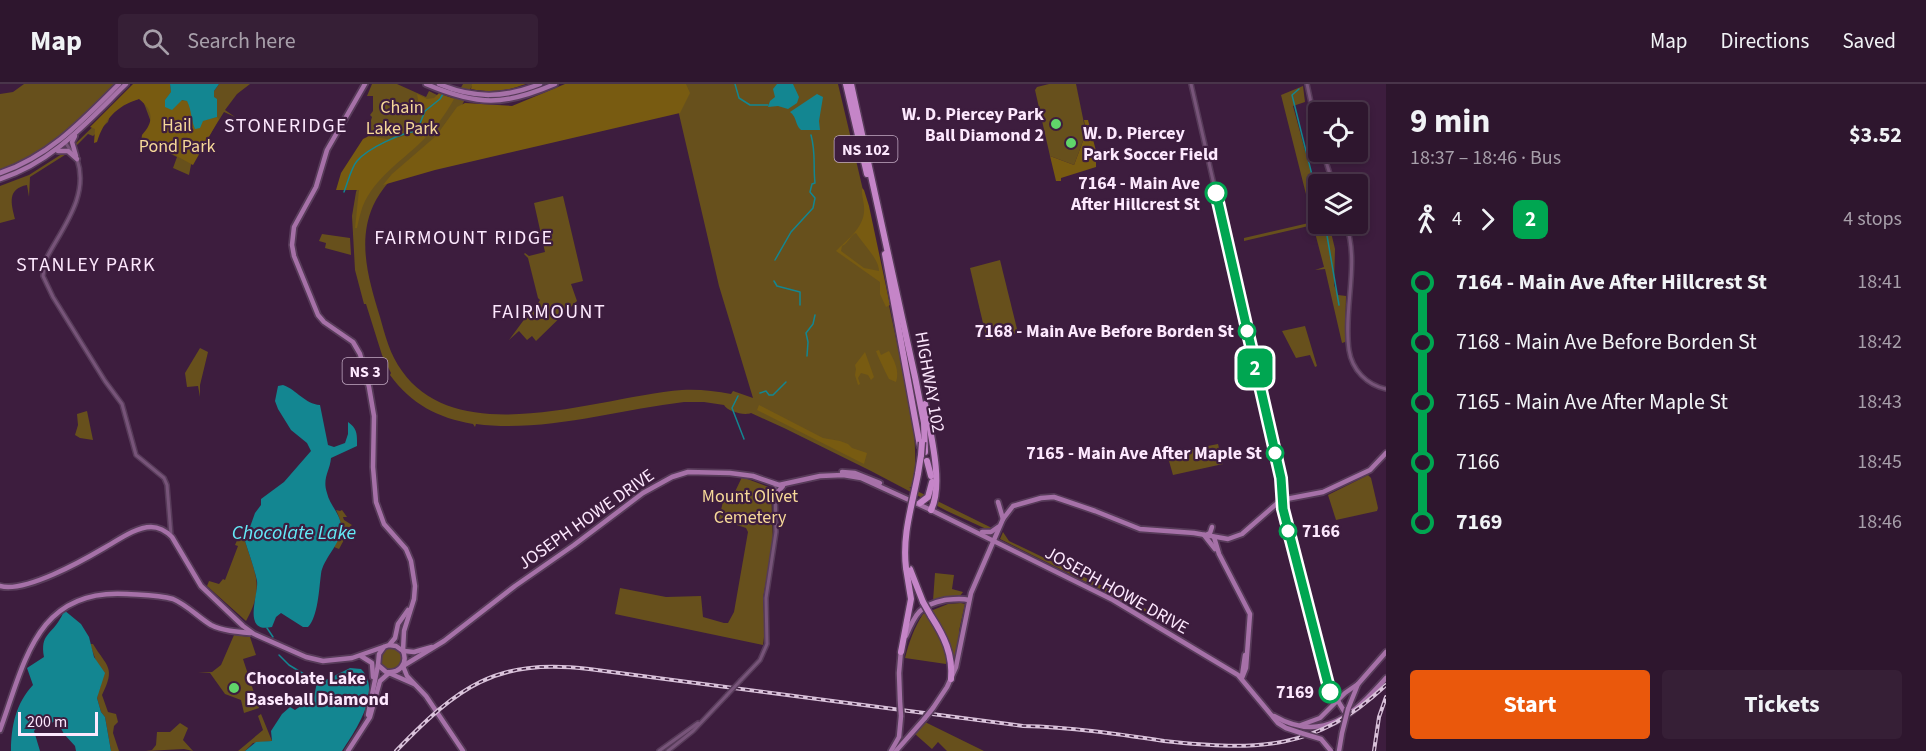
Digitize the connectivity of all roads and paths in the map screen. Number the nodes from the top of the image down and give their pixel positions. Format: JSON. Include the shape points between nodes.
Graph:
{"nodes":[{"id":1,"x":119,"y":84,"type":"edge"},
{"id":2,"x":126,"y":84,"type":"edge"},
{"id":3,"x":365,"y":84,"type":"edge"},
{"id":4,"x":439,"y":84,"type":"edge"},
{"id":5,"x":540,"y":84,"type":"edge"},
{"id":6,"x":555,"y":84,"type":"edge"},
{"id":7,"x":846,"y":84,"type":"edge"},
{"id":8,"x":851,"y":84,"type":"edge"},
{"id":9,"x":1191,"y":84,"type":"edge"},
{"id":10,"x":1307,"y":84,"type":"edge"},
{"id":11,"x":429,"y":85,"type":"edge"},
{"id":12,"x":463,"y":95,"type":"junction"},
{"id":13,"x":1311,"y":102,"type":"edge"},
{"id":14,"x":77,"y":132,"type":"junction"},
{"id":15,"x":64,"y":141,"type":"junction"},
{"id":16,"x":45,"y":158,"type":"junction"},
{"id":17,"x":77,"y":159,"type":"junction"},
{"id":18,"x":0,"y":172,"type":"edge"},
{"id":19,"x":0,"y":179,"type":"edge"},
{"id":20,"x":880,"y":214,"type":"junction"},
{"id":21,"x":1348,"y":234,"type":"edge"},
{"id":22,"x":1386,"y":389,"type":"edge"},
{"id":23,"x":923,"y":453,"type":"junction"},
{"id":24,"x":1386,"y":453,"type":"edge"},
{"id":25,"x":932,"y":482,"type":"junction"},
{"id":26,"x":775,"y":484,"type":"junction"},
{"id":27,"x":785,"y":485,"type":"junction"},
{"id":28,"x":775,"y":495,"type":"junction"},
{"id":29,"x":1281,"y":500,"type":"junction"},
{"id":30,"x":998,"y":502,"type":"dead end"},
{"id":31,"x":921,"y":503,"type":"junction"},
{"id":32,"x":932,"y":510,"type":"junction"},
{"id":33,"x":1003,"y":521,"type":"junction"},
{"id":34,"x":1212,"y":528,"type":"dead end"},
{"id":35,"x":979,"y":532,"type":"junction"},
{"id":36,"x":171,"y":535,"type":"junction"},
{"id":37,"x":1205,"y":535,"type":"junction"},
{"id":38,"x":1214,"y":537,"type":"junction"},
{"id":39,"x":994,"y":540,"type":"junction"},
{"id":40,"x":1219,"y":554,"type":"junction"},
{"id":41,"x":908,"y":569,"type":"junction"},
{"id":42,"x":0,"y":586,"type":"edge"},
{"id":43,"x":974,"y":586,"type":"junction"},
{"id":44,"x":958,"y":598,"type":"junction"},
{"id":45,"x":969,"y":600,"type":"junction"},
{"id":46,"x":413,"y":603,"type":"junction"},
{"id":47,"x":244,"y":625,"type":"junction"},
{"id":48,"x":235,"y":631,"type":"junction"},
{"id":49,"x":257,"y":634,"type":"junction"},
{"id":50,"x":387,"y":646,"type":"junction"},
{"id":51,"x":432,"y":647,"type":"junction"},
{"id":52,"x":404,"y":651,"type":"junction"},
{"id":53,"x":901,"y":652,"type":"junction"},
{"id":54,"x":1386,"y":652,"type":"edge"},
{"id":55,"x":1245,"y":655,"type":"junction"},
{"id":56,"x":361,"y":656,"type":"junction"},
{"id":57,"x":378,"y":664,"type":"junction"},
{"id":58,"x":403,"y":666,"type":"junction"},
{"id":59,"x":1246,"y":668,"type":"junction"},
{"id":60,"x":1228,"y":669,"type":"junction"},
{"id":61,"x":389,"y":673,"type":"junction"},
{"id":62,"x":950,"y":676,"type":"junction"},
{"id":63,"x":1242,"y":678,"type":"junction"},
{"id":64,"x":1386,"y":678,"type":"edge"},
{"id":65,"x":1246,"y":683,"type":"junction"},
{"id":66,"x":1358,"y":684,"type":"junction"},
{"id":67,"x":416,"y":685,"type":"junction"},
{"id":68,"x":1338,"y":700,"type":"junction"},
{"id":69,"x":370,"y":706,"type":"junction"},
{"id":70,"x":1346,"y":710,"type":"junction"},
{"id":71,"x":1273,"y":716,"type":"junction"},
{"id":72,"x":699,"y":722,"type":"junction"},
{"id":73,"x":364,"y":725,"type":"junction"},
{"id":74,"x":1302,"y":725,"type":"junction"},
{"id":75,"x":0,"y":730,"type":"edge"},
{"id":76,"x":1339,"y":748,"type":"edge"},
{"id":77,"x":348,"y":751,"type":"edge"},
{"id":78,"x":463,"y":751,"type":"edge"},
{"id":79,"x":659,"y":751,"type":"edge"},
{"id":80,"x":668,"y":751,"type":"edge"},
{"id":81,"x":891,"y":751,"type":"edge"},
{"id":82,"x":896,"y":751,"type":"edge"},
{"id":83,"x":1331,"y":751,"type":"edge"}],
"edges":[{"from":1,"to":15,"type":"main road"},
{"from":2,"to":14,"type":"main road"},
{"from":3,"to":46,"type":"main road","number":"NS 3","via":[[327,150],[316,187],[297,221],[292,245],[318,315],[350,339],[360,354],[373,405],[376,502],[381,519],[411,561]]},
{"from":4,"to":12,"type":"main road"},
{"from":5,"to":12,"type":"main road","via":[[503,95]]},
{"from":6,"to":12,"type":"main road","via":[[500,101],[478,101]]},
{"from":7,"to":23,"type":"highway","name":"HIGHWAY 102","number":"NS 102","via":[[913,377]]},
{"from":8,"to":20,"type":"highway","name":"HIGHWAY 102","number":"NS 102"},
{"from":9,"to":29,"type":"street","via":[[1281,478]]},
{"from":10,"to":13,"type":"street"},
{"from":11,"to":12,"type":"main road"},
{"from":14,"to":15,"type":"main road"},
{"from":14,"to":17,"type":"main road","via":[[72,142]]},
{"from":15,"to":16,"type":"main road"},
{"from":15,"to":17,"type":"street"},
{"from":15,"to":18,"type":"main road"},
{"from":16,"to":17,"type":"main road","via":[[66,150]]},
{"from":16,"to":19,"type":"main road"},
{"from":17,"to":36,"type":"street","via":[[81,179],[78,197],[45,261],[45,280],[52,297],[122,404],[136,455],[164,478]]},
{"from":20,"to":23,"type":"highway","name":"HIGHWAY 102","number":"NS 102","via":[[924,423]]},
{"from":20,"to":32,"type":"highway","via":[[928,423],[936,482]]},
{"from":21,"to":22,"type":"street","via":[[1352,251],[1349,351],[1368,382]]},
{"from":23,"to":25,"type":"highway"},
{"from":23,"to":41,"type":"highway","name":"HIGHWAY 102","number":"NS 102","bridge":true,"via":[[906,526],[904,552]]},
{"from":24,"to":29,"type":"main road","via":[[1370,470],[1323,492]]},
{"from":25,"to":31,"type":"highway","via":[[928,497]]},
{"from":25,"to":32,"type":"highway"},
{"from":26,"to":27,"type":"main road","name":"JOSEPH HOWE DRIVE"},
{"from":26,"to":28,"type":"street"},
{"from":26,"to":31,"type":"main road","name":"JOSEPH HOWE DRIVE","via":[[817,473],[847,472],[867,477]]},
{"from":26,"to":51,"type":"main road","name":"JOSEPH HOWE DRIVE","via":[[730,473],[688,472],[672,477],[643,493]]},
{"from":27,"to":28,"type":"main road"},
{"from":27,"to":32,"type":"main road","name":"JOSEPH HOWE DRIVE","via":[[820,476],[853,476]]},
{"from":28,"to":72,"type":"street","bridge":true,"via":[[776,541],[766,598],[767,644],[760,660]]},
{"from":29,"to":38,"type":"main road","via":[[1242,534],[1228,539]]},
{"from":30,"to":33,"type":"main road"},
{"from":31,"to":32,"type":"main road","name":"JOSEPH HOWE DRIVE"},
{"from":32,"to":35,"type":"main road","name":"JOSEPH HOWE DRIVE"},
{"from":33,"to":35,"type":"main road","via":[[991,532]]},
{"from":33,"to":37,"type":"main road","via":[[1011,509],[1024,503],[1059,498],[1140,529]]},
{"from":33,"to":39,"type":"main road"},
{"from":34,"to":37,"type":"main road"},
{"from":35,"to":39,"type":"main road","name":"JOSEPH HOWE DRIVE"},
{"from":36,"to":42,"type":"main road","via":[[156,528],[144,529],[33,582]]},
{"from":36,"to":47,"type":"main road","via":[[198,582]]},
{"from":37,"to":38,"type":"main road"},
{"from":37,"to":40,"type":"main road"},
{"from":38,"to":40,"type":"main road"},
{"from":39,"to":43,"type":"main road"},
{"from":39,"to":60,"type":"main road","name":"JOSEPH HOWE DRIVE","via":[[1113,600]]},
{"from":40,"to":55,"type":"main road","via":[[1249,609],[1251,625]]},
{"from":41,"to":53,"type":"highway","name":"HIGHWAY 102","number":"NS 102","via":[[911,599]]},
{"from":41,"to":62,"type":"highway","name":"HIGHWAY 102","number":"NS 102","bridge":true,"via":[[947,644]]},
{"from":43,"to":44,"type":"main road"},
{"from":43,"to":45,"type":"main road"},
{"from":44,"to":45,"type":"main road"},
{"from":44,"to":53,"type":"main road","via":[[922,608]]},
{"from":45,"to":62,"type":"main road","via":[[958,658]]},
{"from":46,"to":50,"type":"main road"},
{"from":46,"to":52,"type":"main road","number":"NS 3","via":[[404,631]]},
{"from":47,"to":48,"type":"main road"},
{"from":47,"to":49,"type":"main road"},
{"from":48,"to":49,"type":"main road"},
{"from":48,"to":75,"type":"main road","via":[[210,624],[169,598],[112,594],[86,597],[58,612],[38,634]]},
{"from":49,"to":56,"type":"main road","via":[[318,660],[333,662]]},
{"from":50,"to":52,"type":"main road"},
{"from":50,"to":56,"type":"main road"},
{"from":50,"to":57,"type":"main road","via":[[379,652]]},
{"from":51,"to":52,"type":"main road","name":"JOSEPH HOWE DRIVE"},
{"from":51,"to":58,"type":"main road","name":"JOSEPH HOWE DRIVE"},
{"from":52,"to":58,"type":"main road"},
{"from":53,"to":81,"type":"main road","bridge":true,"via":[[900,733]]},
{"from":54,"to":66,"type":"main road"},
{"from":55,"to":59,"type":"main road"},
{"from":55,"to":60,"type":"main road","via":[[1238,667]]},
{"from":55,"to":63,"type":"main road"},
{"from":56,"to":57,"type":"main road"},
{"from":56,"to":69,"type":"main road","via":[[373,667]]},
{"from":57,"to":61,"type":"main road"},
{"from":57,"to":69,"type":"main road"},
{"from":58,"to":61,"type":"main road"},
{"from":58,"to":67,"type":"main road"},
{"from":59,"to":63,"type":"main road"},
{"from":59,"to":65,"type":"main road"},
{"from":60,"to":63,"type":"main road","name":"JOSEPH HOWE DRIVE"},
{"from":61,"to":67,"type":"main road"},
{"from":61,"to":73,"type":"main road","via":[[380,681],[374,708]]},
{"from":62,"to":82,"type":"main road","number":"NS 102","bridge":true,"via":[[933,708]]},
{"from":63,"to":65,"type":"main road","name":"JOSEPH HOWE DRIVE"},
{"from":64,"to":74,"type":"main road","via":[[1340,720],[1311,728]]},
{"from":65,"to":71,"type":"main road","name":"JOSEPH HOWE DRIVE"},
{"from":66,"to":68,"type":"main road"},
{"from":66,"to":70,"type":"main road"},
{"from":67,"to":78,"type":"main road"},
{"from":68,"to":70,"type":"main road"},
{"from":68,"to":74,"type":"main road","via":[[1320,718]]},
{"from":69,"to":73,"type":"main road"},
{"from":70,"to":76,"type":"main road","bridge":true},
{"from":71,"to":74,"type":"main road"},
{"from":71,"to":83,"type":"main road","name":"JOSEPH HOWE DRIVE","bridge":true,"via":[[1281,726],[1321,739]]},
{"from":72,"to":79,"type":"street"},
{"from":72,"to":80,"type":"street"},
{"from":73,"to":77,"type":"main road"}]}
